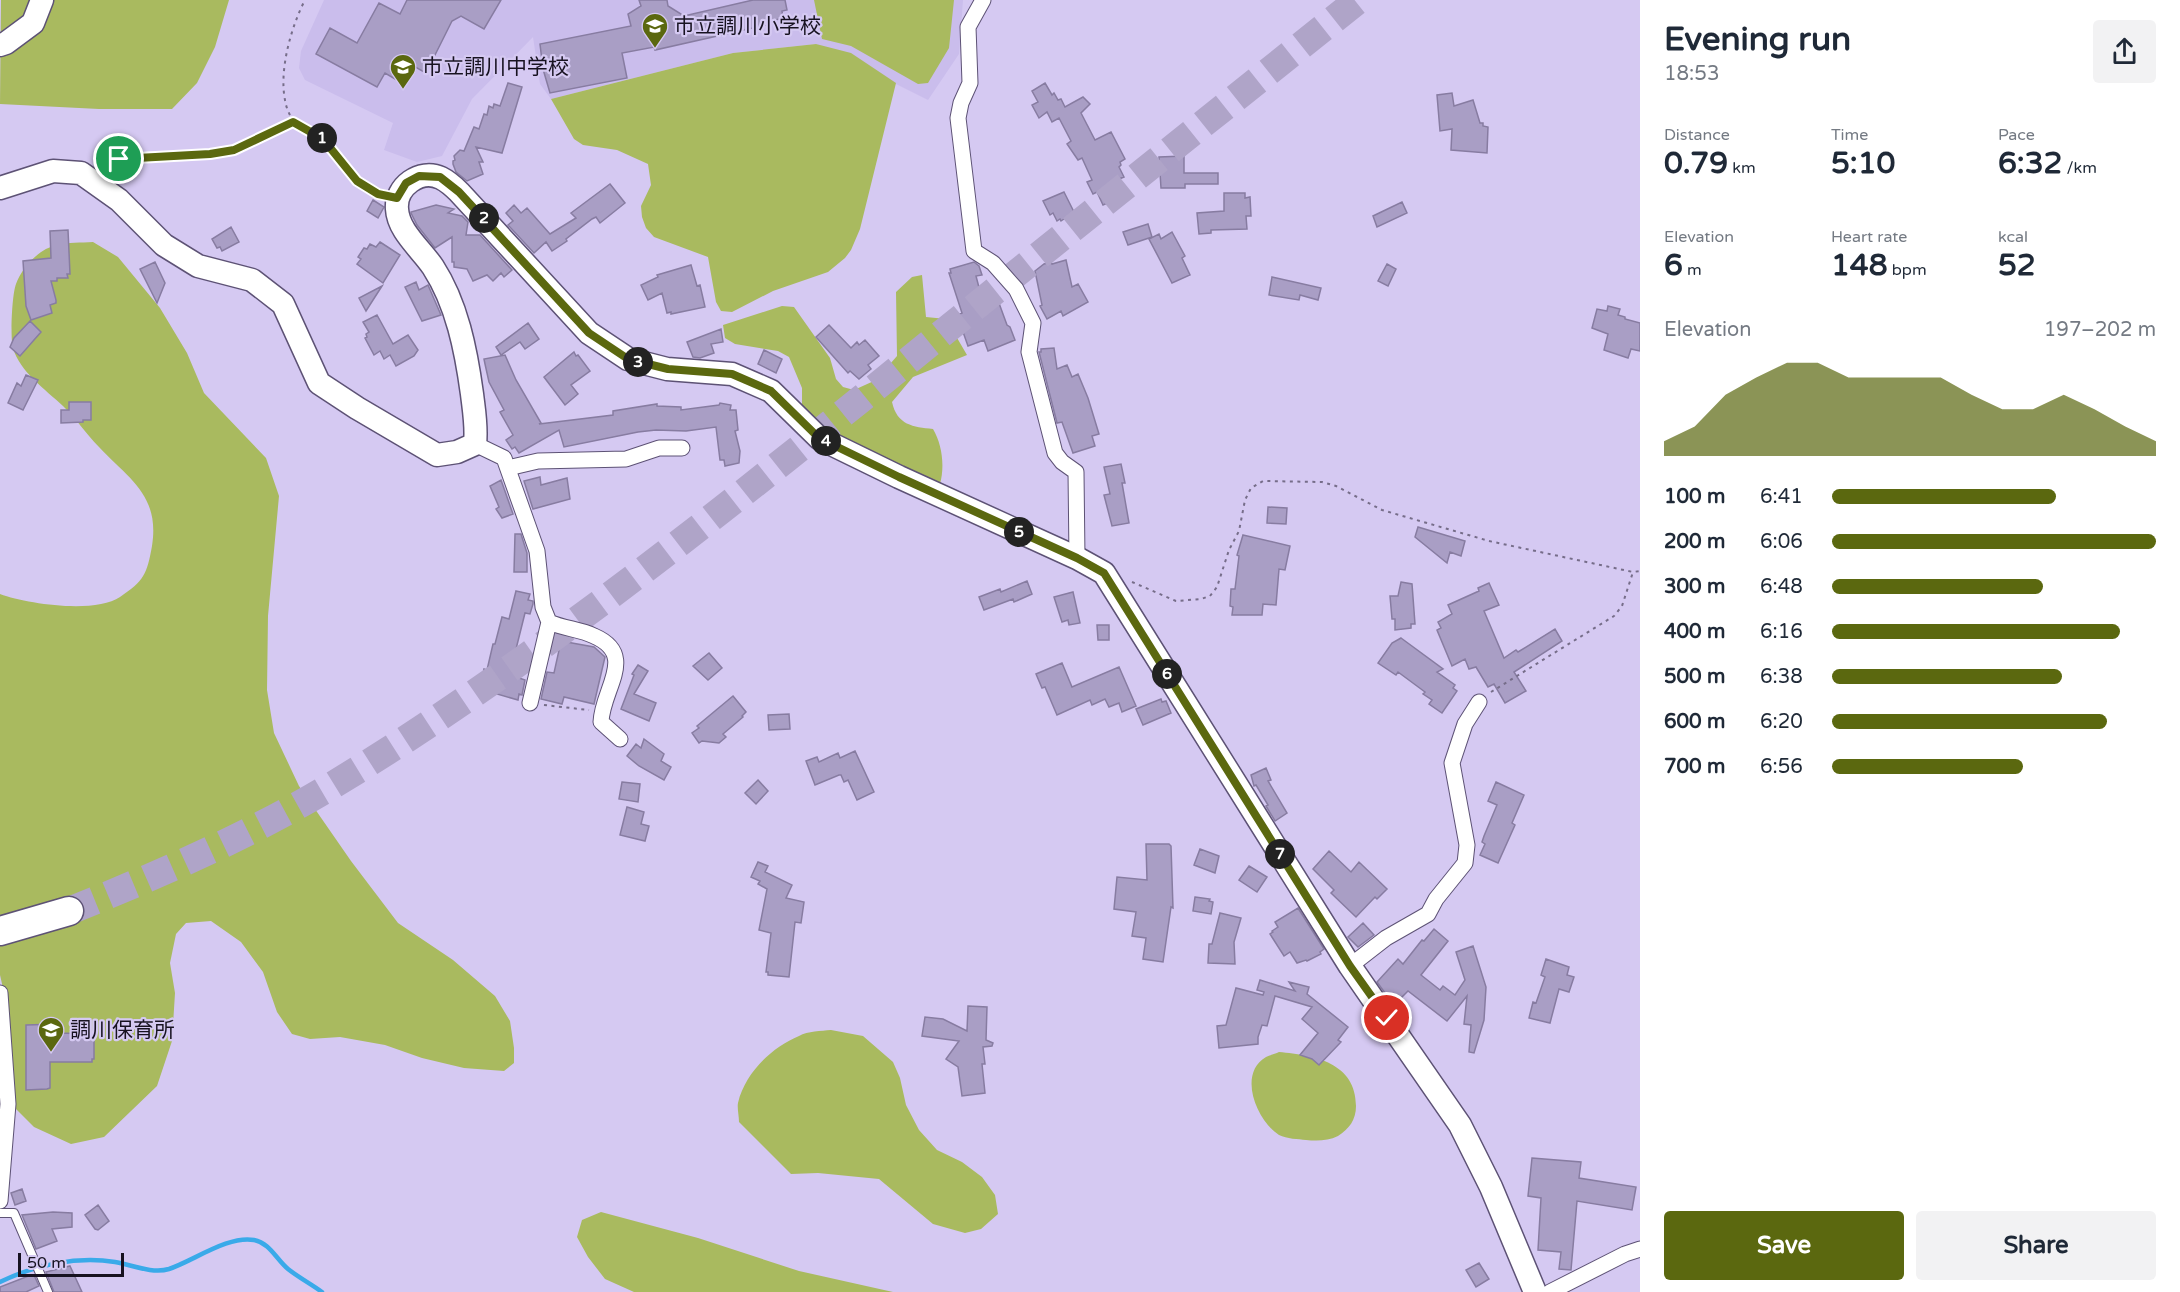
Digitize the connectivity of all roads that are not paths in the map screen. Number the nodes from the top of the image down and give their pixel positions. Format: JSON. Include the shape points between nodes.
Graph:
{"nodes":[{"id":1,"x":42,"y":0,"type":"edge"},
{"id":2,"x":983,"y":0,"type":"edge"},
{"id":3,"x":0,"y":45,"type":"edge"},
{"id":4,"x":0,"y":189,"type":"edge"},
{"id":5,"x":475,"y":444,"type":"junction"},
{"id":6,"x":682,"y":448,"type":"dead end"},
{"id":7,"x":508,"y":468,"type":"junction"},
{"id":8,"x":1077,"y":558,"type":"junction"},
{"id":9,"x":549,"y":622,"type":"junction"},
{"id":10,"x":1479,"y":702,"type":"road end"},
{"id":11,"x":530,"y":703,"type":"road end"},
{"id":12,"x":620,"y":739,"type":"dead end"},
{"id":13,"x":0,"y":921,"type":"edge"},
{"id":14,"x":0,"y":931,"type":"edge"},
{"id":15,"x":1350,"y":966,"type":"junction"},
{"id":16,"x":0,"y":993,"type":"edge"},
{"id":17,"x":0,"y":1201,"type":"edge"},
{"id":18,"x":0,"y":1213,"type":"edge"},
{"id":19,"x":1640,"y":1249,"type":"edge"},
{"id":20,"x":48,"y":1292,"type":"edge"},
{"id":21,"x":1535,"y":1292,"type":"edge"},
{"id":22,"x":1550,"y":1292,"type":"edge"}],
"edges":[{"from":1,"to":3,"type":"street","via":[[33,23]]},
{"from":2,"to":8,"type":"street","via":[[968,27],[970,83],[958,118],[974,251],[993,263],[1016,289],[1033,323],[1029,352],[1055,453],[1076,472]]},
{"from":4,"to":5,"type":"street","via":[[52,171],[81,173],[119,200],[164,245],[198,266],[252,280],[283,304],[319,383],[436,455]]},
{"from":5,"to":7,"type":"street","via":[[504,458]]},
{"from":5,"to":8,"type":"street","via":[[477,430],[466,350],[455,314],[434,268],[406,232],[396,211],[397,198],[406,183],[419,176],[440,177],[459,192],[589,333],[628,359],[668,369],[732,374],[771,391],[819,438]]},
{"from":6,"to":7,"type":"street","via":[[659,448],[626,459],[538,461]]},
{"from":7,"to":9,"type":"street","via":[[537,551],[543,607]]},
{"from":8,"to":15,"type":"street","via":[[1104,573]]},
{"from":9,"to":11,"type":"street"},
{"from":9,"to":12,"type":"street","via":[[609,642],[617,666],[601,711],[601,722]]},
{"from":10,"to":15,"type":"street","via":[[1465,724],[1452,763],[1467,844],[1465,863],[1428,914],[1386,938]]},
{"from":13,"to":14,"type":"highway","via":[[67,905]]},
{"from":15,"to":21,"type":"street","via":[[1460,1125]]},
{"from":16,"to":17,"type":"street","via":[[8,1104]]},
{"from":18,"to":20,"type":"lane","via":[[14,1213]]},
{"from":19,"to":22,"type":"street"}]}
